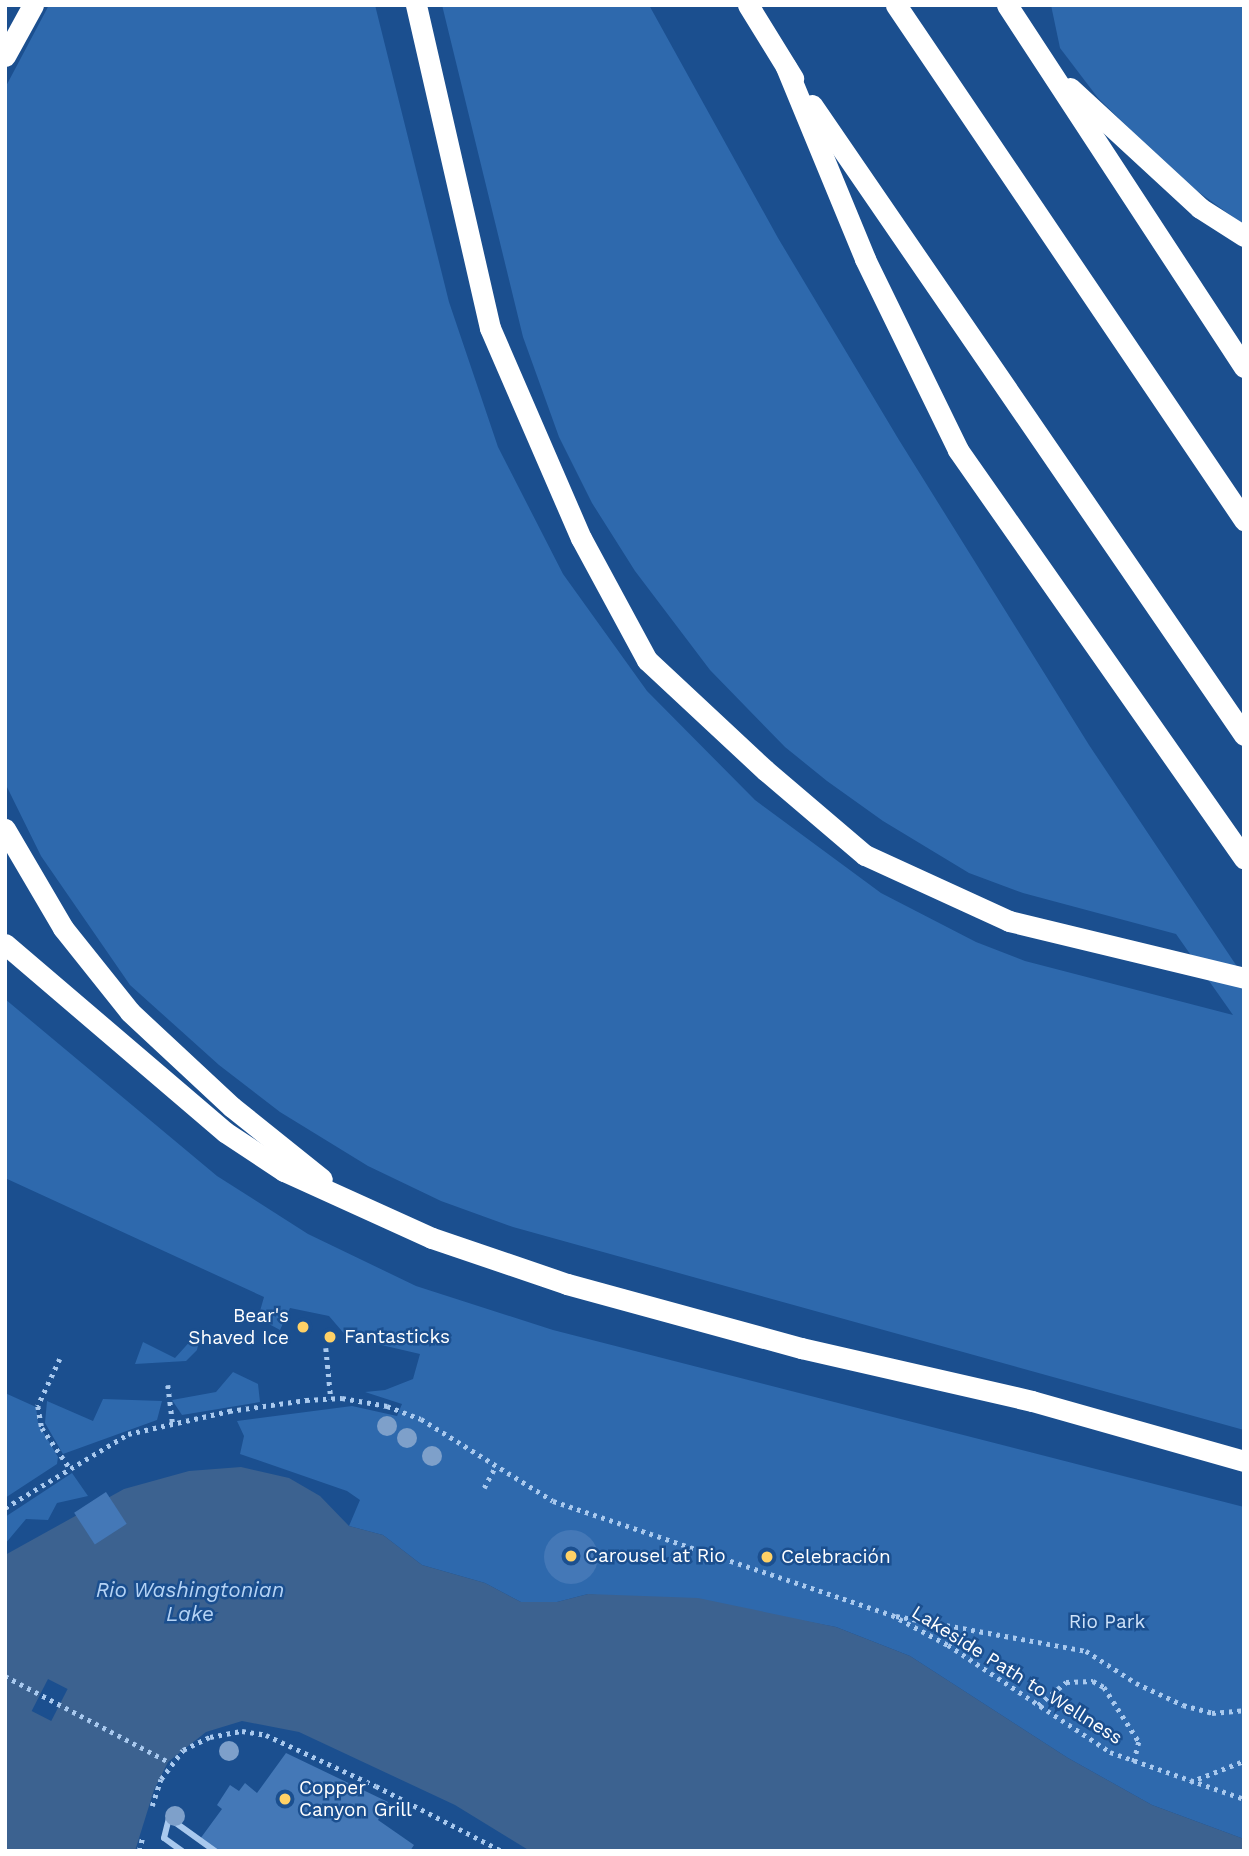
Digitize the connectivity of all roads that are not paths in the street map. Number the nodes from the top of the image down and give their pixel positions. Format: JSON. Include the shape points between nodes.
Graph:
{"nodes":[{"id":1,"x":33,"y":5,"type":"edge"},
{"id":2,"x":416,"y":5,"type":"edge"},
{"id":3,"x":748,"y":5,"type":"edge"},
{"id":4,"x":896,"y":5,"type":"edge"},
{"id":5,"x":1007,"y":5,"type":"edge"},
{"id":6,"x":5,"y":56,"type":"edge"},
{"id":7,"x":1045,"y":65,"type":"junction"},
{"id":8,"x":786,"y":67,"type":"junction"},
{"id":9,"x":1244,"y":236,"type":"edge"},
{"id":10,"x":1244,"y":367,"type":"edge"},
{"id":11,"x":1244,"y":520,"type":"edge"},
{"id":12,"x":1244,"y":736,"type":"edge"},
{"id":13,"x":5,"y":829,"type":"edge"},
{"id":14,"x":1244,"y":859,"type":"edge"},
{"id":15,"x":5,"y":944,"type":"edge"},
{"id":16,"x":1235,"y":977,"type":"edge"},
{"id":17,"x":353,"y":1203,"type":"junction"},
{"id":18,"x":1244,"y":1461,"type":"edge"},
{"id":19,"x":182,"y":1851,"type":"edge"},
{"id":20,"x":215,"y":1851,"type":"edge"}],
"edges":[{"from":1,"to":6,"type":"highway"},
{"from":2,"to":16,"type":"highway","via":[[491,328],[581,538],[647,660],[865,855],[1009,921]]},
{"from":3,"to":8,"type":"highway"},
{"from":4,"to":11,"type":"highway"},
{"from":5,"to":7,"type":"highway"},
{"from":7,"to":9,"type":"highway","via":[[1200,208]]},
{"from":7,"to":10,"type":"highway"},
{"from":8,"to":12,"type":"highway"},
{"from":8,"to":14,"type":"highway","via":[[866,259],[958,450]]},
{"from":13,"to":17,"type":"highway","via":[[62,928],[130,1012],[232,1107]]},
{"from":15,"to":17,"type":"highway","via":[[225,1132],[284,1171]]},
{"from":17,"to":18,"type":"highway","via":[[432,1238],[567,1283],[802,1348],[1032,1401]]},
{"from":19,"to":20,"type":"street","via":[[164,1838],[169,1818]]}]}
